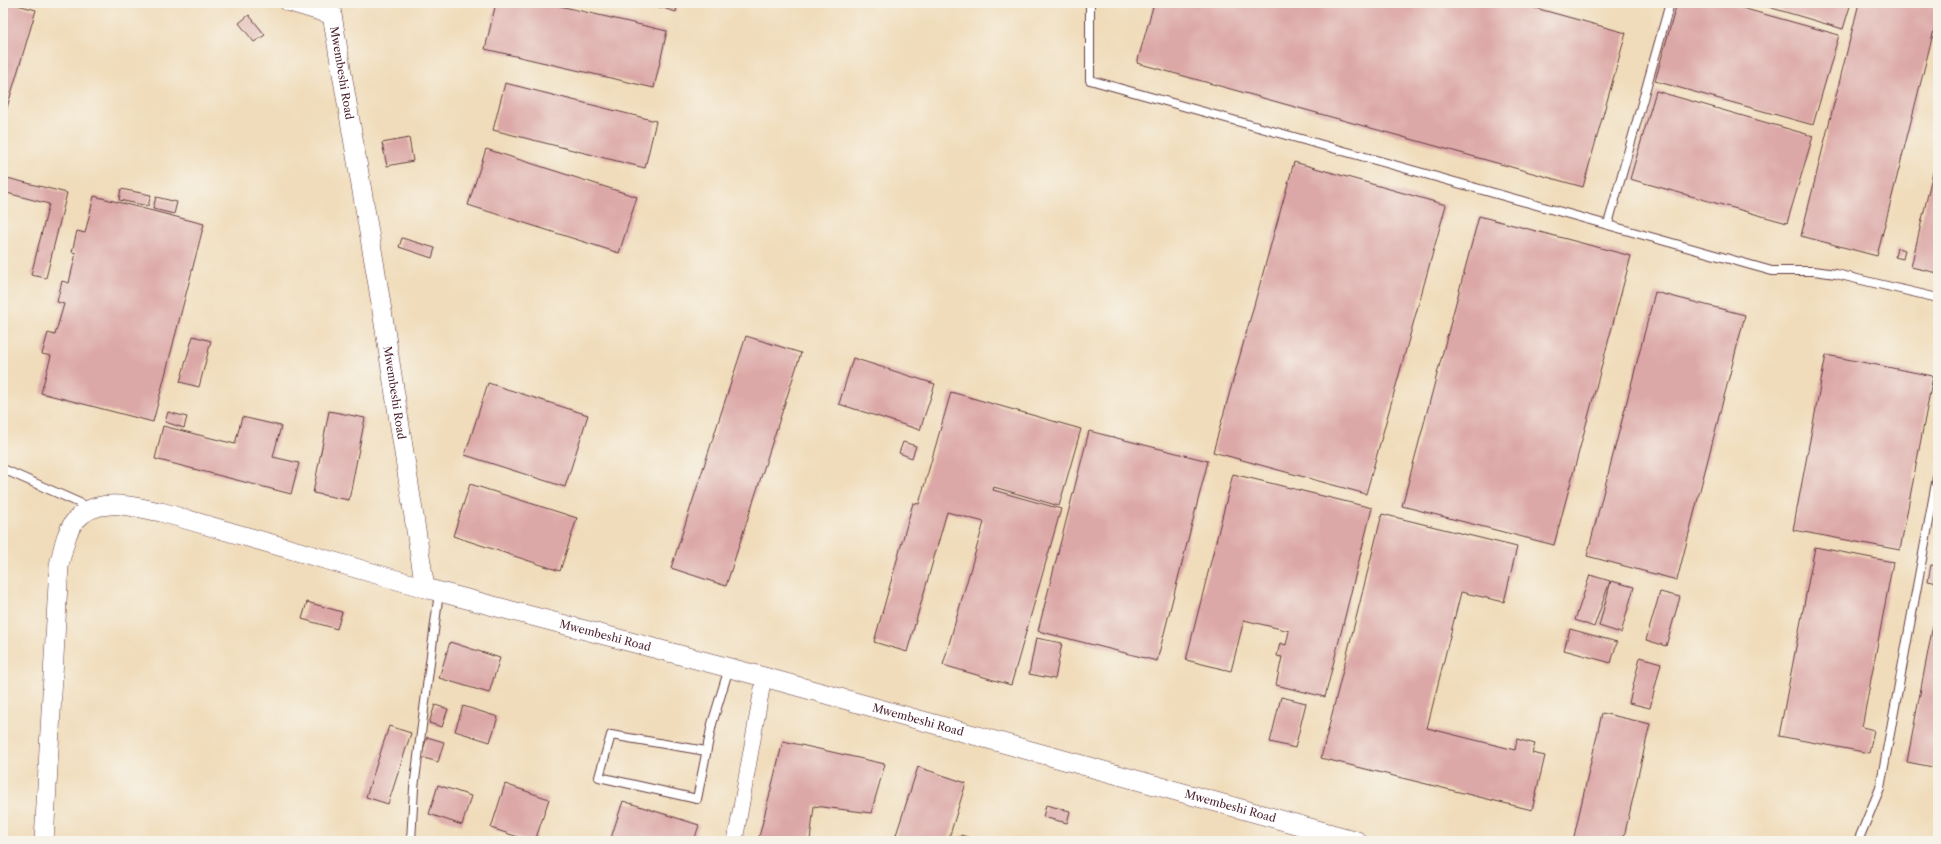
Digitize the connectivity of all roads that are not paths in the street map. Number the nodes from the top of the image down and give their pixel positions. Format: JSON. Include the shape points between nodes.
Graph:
{"nodes":[{"id":1,"x":287,"y":3,"type":"edge"},
{"id":2,"x":1090,"y":3,"type":"edge"},
{"id":3,"x":1670,"y":3,"type":"edge"},
{"id":4,"x":332,"y":10,"type":"edge"},
{"id":5,"x":1608,"y":224,"type":"junction"},
{"id":6,"x":1938,"y":298,"type":"edge"},
{"id":7,"x":3,"y":469,"type":"edge"},
{"id":8,"x":1938,"y":472,"type":"edge"},
{"id":9,"x":92,"y":508,"type":"junction"},
{"id":10,"x":432,"y":590,"type":"junction"},
{"id":11,"x":729,"y":668,"type":"junction"},
{"id":12,"x":764,"y":678,"type":"junction"},
{"id":13,"x":706,"y":751,"type":"junction"},
{"id":14,"x":44,"y":841,"type":"edge"},
{"id":15,"x":411,"y":841,"type":"edge"},
{"id":16,"x":735,"y":841,"type":"edge"},
{"id":17,"x":1357,"y":841,"type":"edge"},
{"id":18,"x":1858,"y":841,"type":"edge"}],
"edges":[{"from":1,"to":4,"type":"street"},
{"from":2,"to":5,"type":"lane","via":[[1090,80]]},
{"from":3,"to":5,"type":"lane"},
{"from":4,"to":10,"type":"street","name":"Mwembeshi Road"},
{"from":5,"to":6,"type":"lane","via":[[1772,271],[1829,273]]},
{"from":7,"to":9,"type":"lane"},
{"from":8,"to":18,"type":"lane","via":[[1880,788]]},
{"from":9,"to":10,"type":"street","via":[[117,504],[161,512]]},
{"from":9,"to":14,"type":"street","via":[[75,521],[66,537],[59,565]]},
{"from":10,"to":11,"type":"street","name":"Mwembeshi Road"},
{"from":10,"to":15,"type":"lane"},
{"from":11,"to":12,"type":"street","name":"Mwembeshi Road"},
{"from":11,"to":13,"type":"lane"},
{"from":12,"to":16,"type":"street"},
{"from":12,"to":17,"type":"street","name":"Mwembeshi Road"},
{"from":13,"to":13,"type":"lane","via":[[697,799],[599,777],[611,735]]}]}
